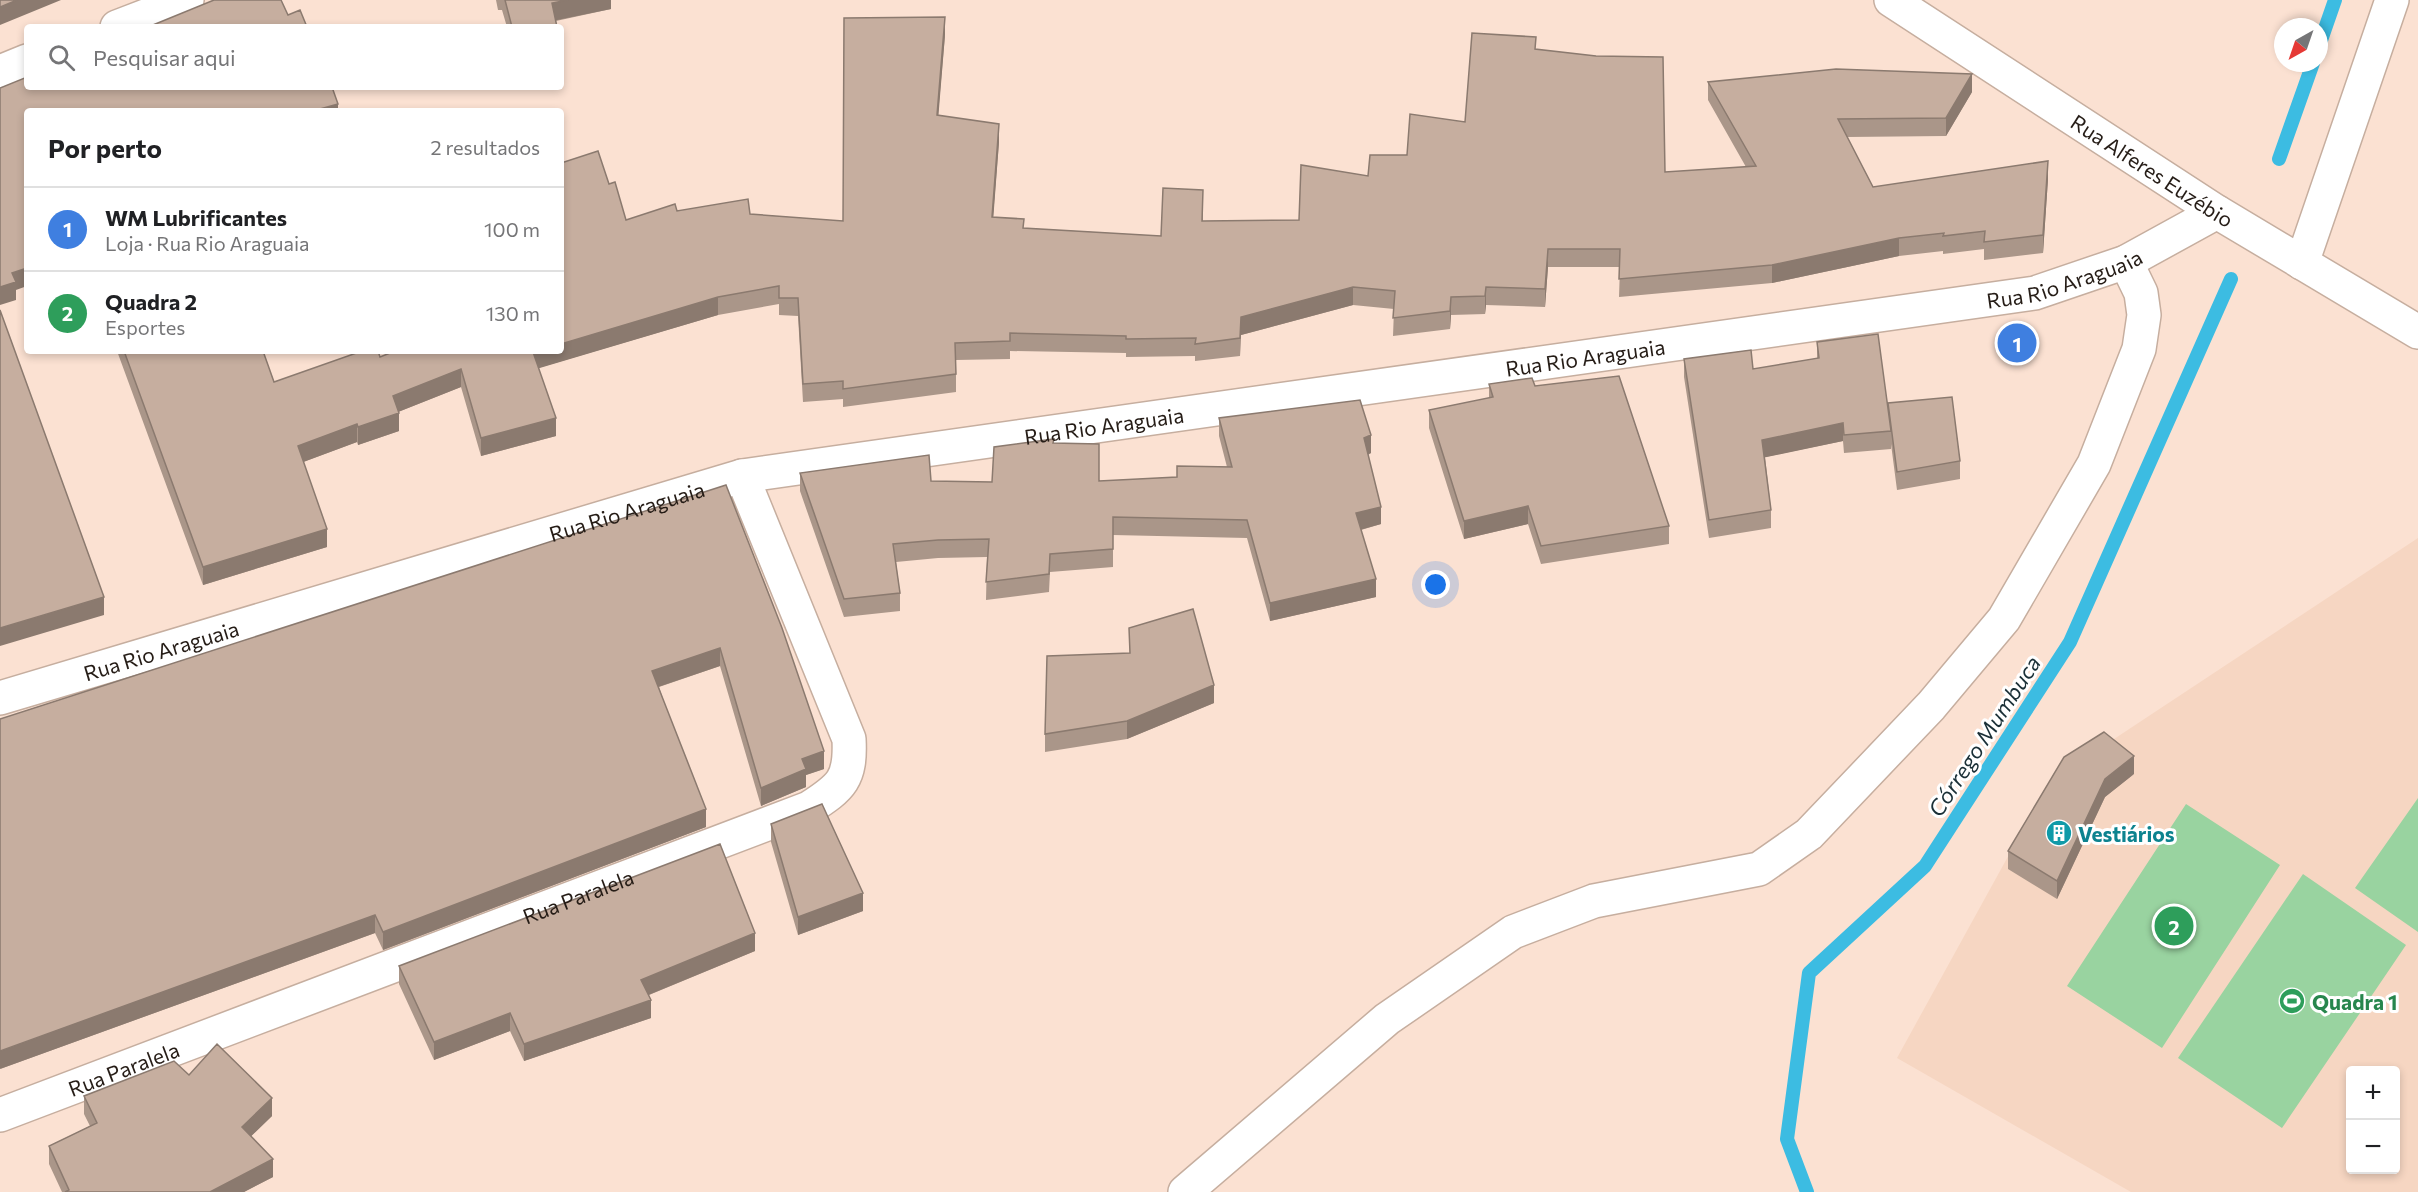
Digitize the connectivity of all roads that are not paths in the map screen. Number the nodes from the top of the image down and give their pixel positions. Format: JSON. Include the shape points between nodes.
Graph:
{"nodes":[{"id":1,"x":187,"y":0,"type":"edge"},
{"id":2,"x":1891,"y":0,"type":"edge"},
{"id":3,"x":2392,"y":0,"type":"edge"},
{"id":4,"x":125,"y":24,"type":"edge"},
{"id":5,"x":24,"y":63,"type":"edge"},
{"id":6,"x":0,"y":72,"type":"edge"},
{"id":7,"x":2217,"y":212,"type":"junction"},
{"id":8,"x":2126,"y":262,"type":"junction"},
{"id":9,"x":2302,"y":263,"type":"junction"},
{"id":10,"x":2418,"y":332,"type":"edge"},
{"id":11,"x":742,"y":476,"type":"junction"},
{"id":12,"x":0,"y":698,"type":"edge"},
{"id":13,"x":0,"y":1115,"type":"edge"},
{"id":14,"x":1185,"y":1192,"type":"edge"}],
"edges":[{"from":1,"to":4,"type":"street"},
{"from":2,"to":7,"type":"street","name":"Rua Alferes Euzébio"},
{"from":3,"to":9,"type":"street"},
{"from":5,"to":6,"type":"street"},
{"from":7,"to":8,"type":"street","name":"Rua Rio Araguaia"},
{"from":7,"to":9,"type":"street","name":"Rua Alferes Euzébio"},
{"from":8,"to":11,"type":"street","name":"Rua Rio Araguaia","via":[[2035,293]]},
{"from":8,"to":14,"type":"street","via":[[2141,292],[2145,315],[2139,349],[2094,464],[2004,619],[1931,706],[1809,834],[1759,869],[1594,901],[1513,932],[1387,1019]]},
{"from":9,"to":10,"type":"street","name":"Rua Alferes Euzébio"},
{"from":11,"to":12,"type":"street","name":"Rua Rio Araguaia"},
{"from":11,"to":13,"type":"street","name":"Rua Paralela","via":[[849,739],[851,766],[833,792],[809,808]]}]}
